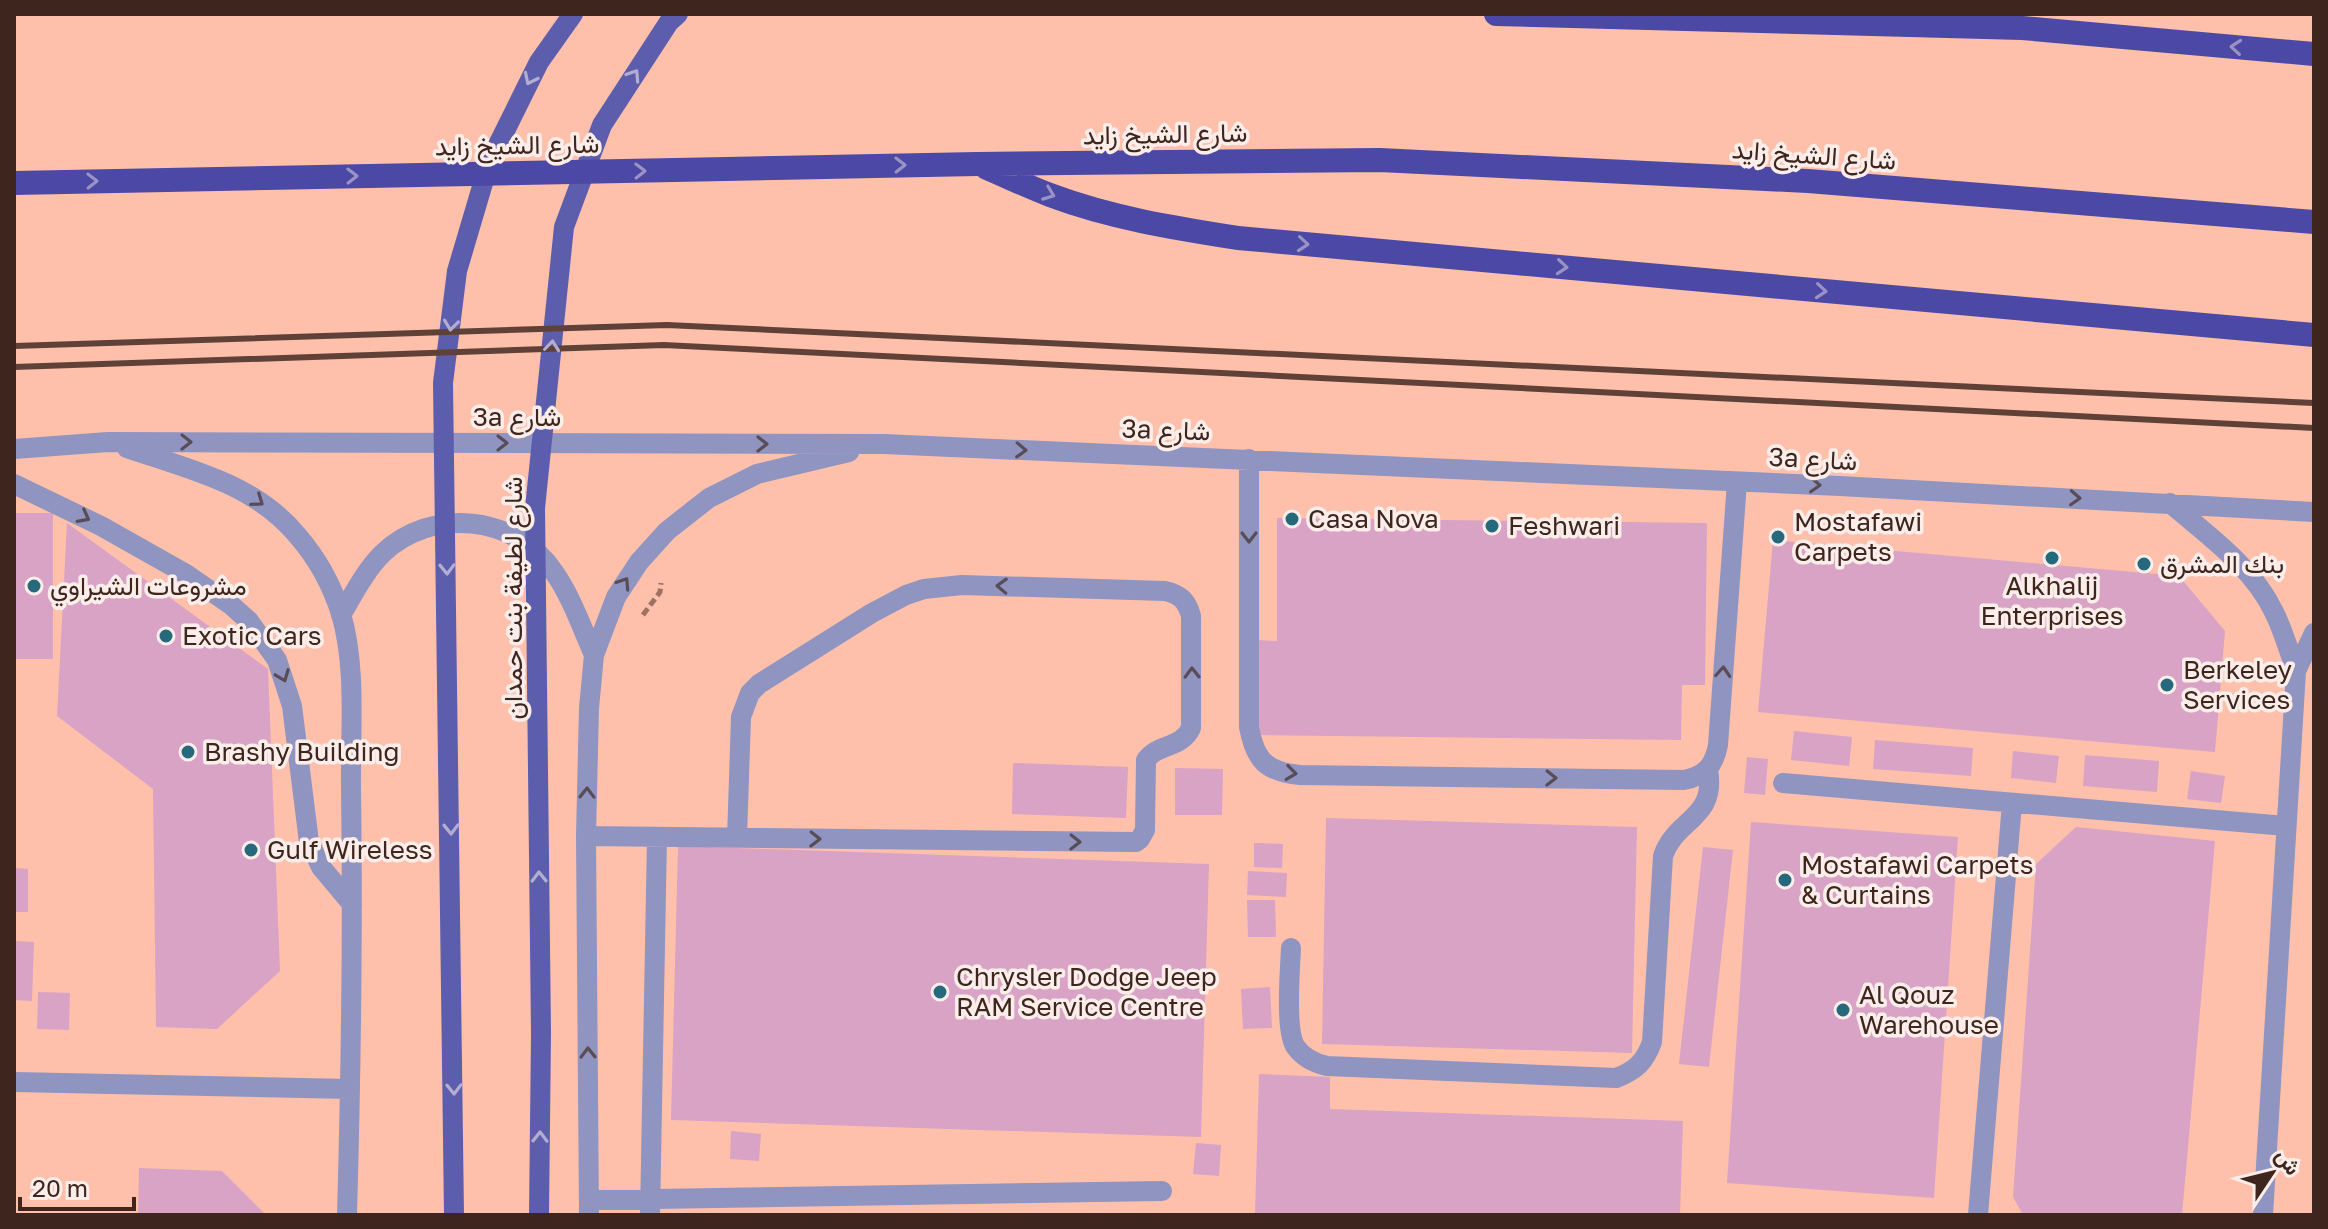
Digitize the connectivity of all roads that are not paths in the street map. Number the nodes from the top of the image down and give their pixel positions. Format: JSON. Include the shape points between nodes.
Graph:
{"nodes":[{"id":1,"x":573,"y":14,"type":"edge"},
{"id":2,"x":678,"y":14,"type":"edge"},
{"id":3,"x":1496,"y":14,"type":"edge"},
{"id":4,"x":2314,"y":54,"type":"edge"},
{"id":5,"x":977,"y":164,"type":"junction"},
{"id":6,"x":14,"y":183,"type":"edge"},
{"id":7,"x":2314,"y":222,"type":"edge"},
{"id":8,"x":2314,"y":335,"type":"edge"},
{"id":9,"x":108,"y":442,"type":"junction"},
{"id":10,"x":884,"y":444,"type":"junction"},
{"id":11,"x":14,"y":449,"type":"edge"},
{"id":12,"x":1249,"y":459,"type":"junction"},
{"id":13,"x":1737,"y":482,"type":"junction"},
{"id":14,"x":14,"y":484,"type":"edge"},
{"id":15,"x":2170,"y":503,"type":"junction"},
{"id":16,"x":2314,"y":512,"type":"edge"},
{"id":17,"x":341,"y":615,"type":"junction"},
{"id":18,"x":2314,"y":633,"type":"edge"},
{"id":19,"x":594,"y":655,"type":"junction"},
{"id":20,"x":2296,"y":671,"type":"junction"},
{"id":21,"x":1708,"y":770,"type":"junction"},
{"id":22,"x":1783,"y":783,"type":"dead end"},
{"id":23,"x":2012,"y":803,"type":"junction"},
{"id":24,"x":2286,"y":826,"type":"junction"},
{"id":25,"x":586,"y":836,"type":"junction"},
{"id":26,"x":657,"y":837,"type":"junction"},
{"id":27,"x":737,"y":838,"type":"junction"},
{"id":28,"x":352,"y":904,"type":"junction"},
{"id":29,"x":1291,"y":948,"type":"dead end"},
{"id":30,"x":14,"y":1082,"type":"edge"},
{"id":31,"x":350,"y":1089,"type":"junction"},
{"id":32,"x":1162,"y":1191,"type":"dead end"},
{"id":33,"x":589,"y":1207,"type":"edge"},
{"id":34,"x":650,"y":1207,"type":"edge"},
{"id":35,"x":347,"y":1215,"type":"edge"},
{"id":36,"x":454,"y":1215,"type":"edge"},
{"id":37,"x":539,"y":1215,"type":"edge"},
{"id":38,"x":1978,"y":1215,"type":"edge"},
{"id":39,"x":2263,"y":1215,"type":"edge"}],
"edges":[{"from":1,"to":36,"type":"main road","one_way":true,"via":[[539,62],[489,163],[457,271],[443,383]]},
{"from":37,"to":2,"type":"main road","name":"شارع لطيفة بنت حمدان","one_way":true,"via":[[535,508],[564,227],[602,125]]},
{"from":4,"to":3,"type":"highway","one_way":true,"via":[[2022,28]]},
{"from":6,"to":5,"type":"highway","name":"شارع الشيخ زايد","one_way":true},
{"from":5,"to":7,"type":"highway","name":"شارع الشيخ زايد","via":[[1380,160],[1808,181]]},
{"from":5,"to":8,"type":"highway","one_way":true,"via":[[1112,215],[1238,238]]},
{"from":9,"to":10,"type":"street","name":"3a شارع","one_way":true},
{"from":9,"to":11,"type":"street","name":"3a شارع"},
{"from":9,"to":17,"type":"street","one_way":true,"via":[[207,475],[258,499],[311,552]]},
{"from":10,"to":12,"type":"street","name":"3a شارع","one_way":true},
{"from":19,"to":10,"type":"street","one_way":true,"via":[[616,597],[639,562],[709,498],[757,474]]},
{"from":12,"to":13,"type":"street","name":"3a شارع"},
{"from":12,"to":21,"type":"street","one_way":true,"via":[[1249,727],[1252,747],[1263,763],[1280,773],[1300,775],[1684,780]]},
{"from":13,"to":15,"type":"street","name":"3a شارع","one_way":true},
{"from":21,"to":13,"type":"street","one_way":true,"via":[[1718,745]]},
{"from":14,"to":28,"type":"street","one_way":true,"via":[[186,574],[249,621],[277,660],[292,706],[309,842],[321,867]]},
{"from":15,"to":16,"type":"street","name":"3a شارع"},
{"from":15,"to":20,"type":"street","via":[[2260,588]]},
{"from":17,"to":19,"type":"street","via":[[366,573],[401,539],[448,522],[472,523],[497,527],[539,553],[555,572]]},
{"from":17,"to":28,"type":"street","via":[[349,657]]},
{"from":18,"to":20,"type":"street"},
{"from":25,"to":19,"type":"street","one_way":true},
{"from":20,"to":24,"type":"street"},
{"from":21,"to":29,"type":"street","via":[[1705,805],[1672,838],[1663,856],[1652,1042],[1630,1073],[1616,1078],[1316,1063],[1304,1057],[1291,1036]]},
{"from":22,"to":23,"type":"street"},
{"from":23,"to":24,"type":"street"},
{"from":23,"to":38,"type":"street"},
{"from":24,"to":39,"type":"street"},
{"from":25,"to":26,"type":"street"},
{"from":33,"to":25,"type":"street","one_way":true},
{"from":26,"to":27,"type":"street"},
{"from":26,"to":34,"type":"street"},
{"from":27,"to":27,"type":"street","one_way":true,"via":[[1136,842],[1145,830],[1146,760],[1181,741],[1191,728],[1188,606],[1165,591],[962,585],[924,589],[889,604],[750,693],[741,717]]},
{"from":28,"to":31,"type":"street"},
{"from":30,"to":31,"type":"street"},
{"from":31,"to":35,"type":"street"},
{"from":32,"to":34,"type":"street"},
{"from":33,"to":34,"type":"street"}]}
